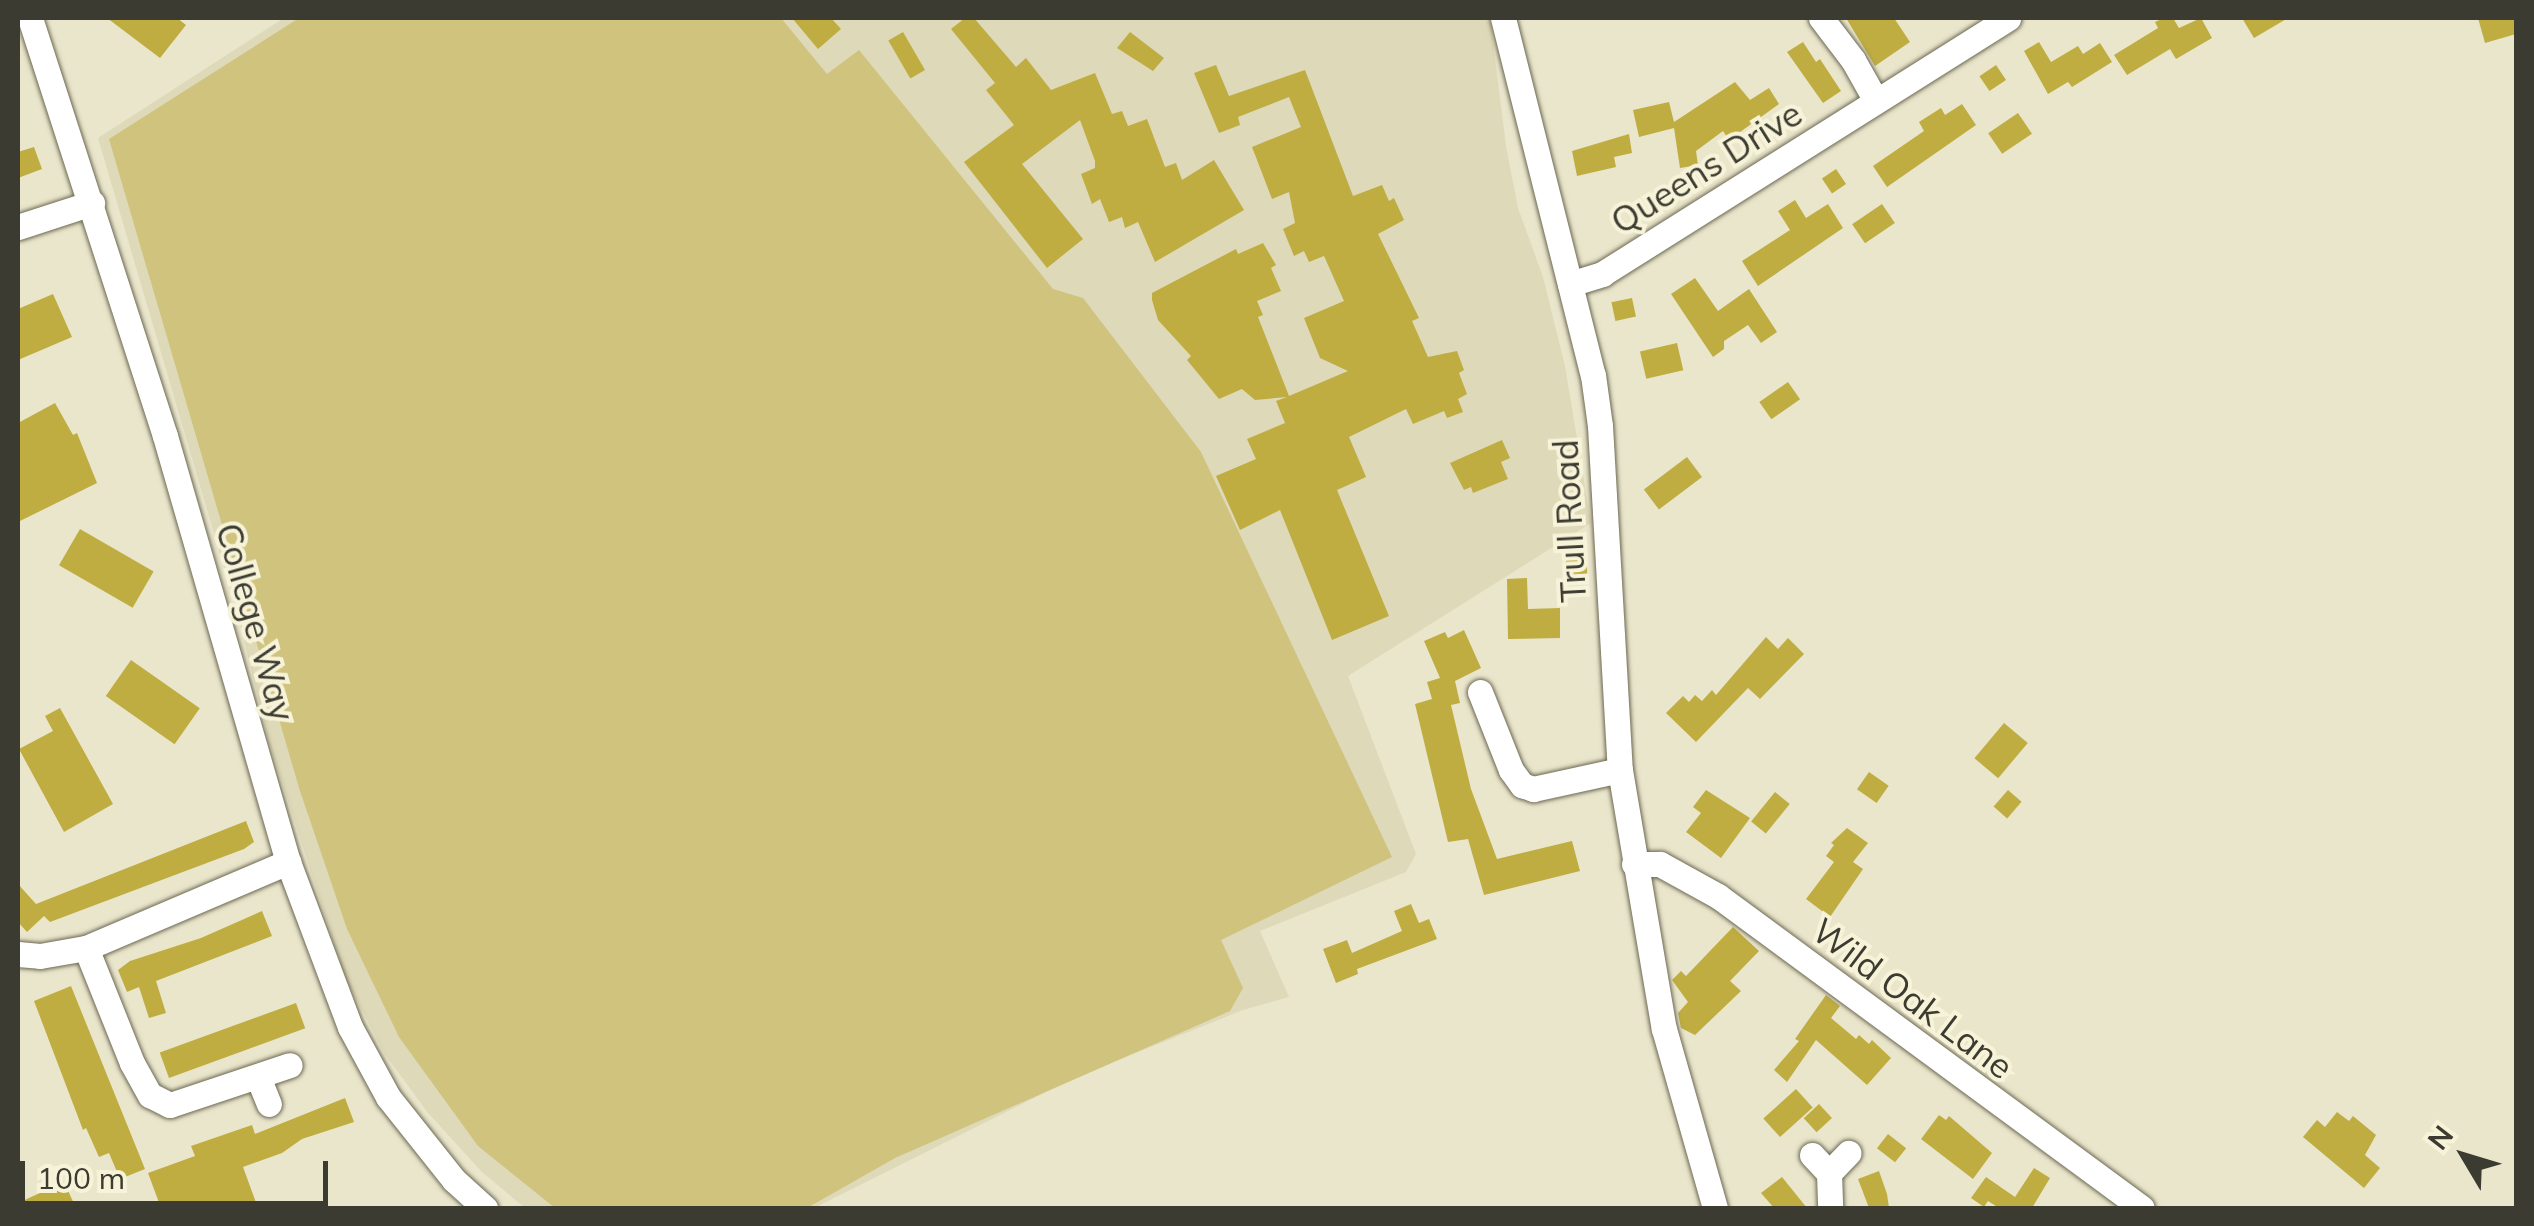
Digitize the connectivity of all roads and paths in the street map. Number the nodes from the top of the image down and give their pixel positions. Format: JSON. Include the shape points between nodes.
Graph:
{"nodes":[{"id":1,"x":30,"y":18,"type":"edge"},
{"id":2,"x":1503,"y":18,"type":"edge"},
{"id":3,"x":1821,"y":18,"type":"edge"},
{"id":4,"x":2008,"y":18,"type":"edge"},
{"id":5,"x":1876,"y":101,"type":"junction"},
{"id":6,"x":92,"y":203,"type":"junction"},
{"id":7,"x":18,"y":227,"type":"edge"},
{"id":8,"x":1570,"y":284,"type":"junction"},
{"id":9,"x":1480,"y":692,"type":"dead end"},
{"id":10,"x":1620,"y":770,"type":"junction"},
{"id":11,"x":288,"y":862,"type":"junction"},
{"id":12,"x":1634,"y":864,"type":"junction"},
{"id":13,"x":86,"y":948,"type":"junction"},
{"id":14,"x":18,"y":954,"type":"edge"},
{"id":15,"x":290,"y":1065,"type":"dead end"},
{"id":16,"x":258,"y":1077,"type":"junction"},
{"id":17,"x":269,"y":1104,"type":"dead end"},
{"id":18,"x":1848,"y":1153,"type":"dead end"},
{"id":19,"x":485,"y":1208,"type":"edge"},
{"id":20,"x":1715,"y":1208,"type":"edge"},
{"id":21,"x":1830,"y":1208,"type":"edge"},
{"id":22,"x":2142,"y":1208,"type":"edge"}],
"edges":[{"from":1,"to":6,"type":"street","name":"College Way"},
{"from":2,"to":8,"type":"street","name":"Trull Road"},
{"from":3,"to":5,"type":"street"},
{"from":4,"to":5,"type":"street","name":"Queens Drive"},
{"from":5,"to":8,"type":"street","name":"Queens Drive","via":[[1602,274]]},
{"from":6,"to":7,"type":"street"},
{"from":6,"to":11,"type":"street","name":"College Way"},
{"from":8,"to":10,"type":"street","name":"Trull Road","via":[[1600,426]]},
{"from":9,"to":10,"type":"street","via":[[1517,796]]},
{"from":10,"to":12,"type":"street","name":"Trull Road"},
{"from":11,"to":13,"type":"street"},
{"from":11,"to":19,"type":"street","name":"College Way","via":[[350,1027],[388,1096],[454,1180]]},
{"from":12,"to":20,"type":"street","name":"Trull Road","via":[[1664,1029]]},
{"from":12,"to":22,"type":"street","name":"Wild Oak Lane","via":[[1660,864],[1718,896]]},
{"from":13,"to":14,"type":"street"},
{"from":13,"to":16,"type":"street","via":[[150,1095],[170,1106]]},
{"from":15,"to":16,"type":"street"},
{"from":16,"to":17,"type":"street"},
{"from":18,"to":21,"type":"street","via":[[1820,1164]]}]}
